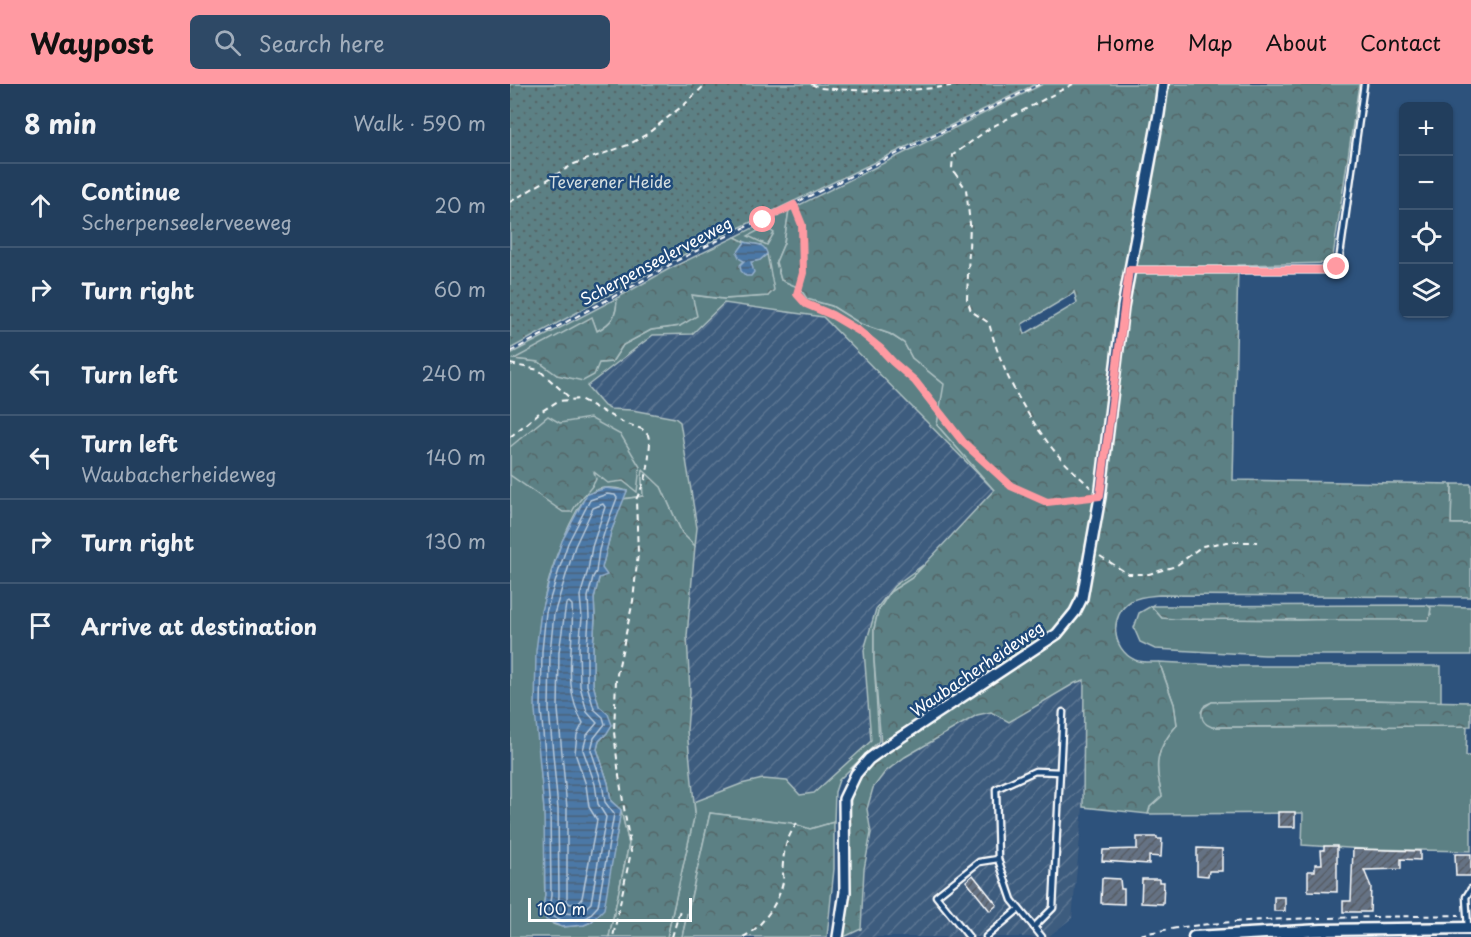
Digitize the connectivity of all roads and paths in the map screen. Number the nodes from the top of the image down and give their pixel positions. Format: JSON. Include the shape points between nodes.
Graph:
{"nodes":[{"id":1,"x":706,"y":84,"type":"edge"},
{"id":2,"x":811,"y":84,"type":"edge"},
{"id":3,"x":963,"y":84,"type":"edge"},
{"id":4,"x":1040,"y":84,"type":"edge"},
{"id":5,"x":1073,"y":84,"type":"edge"},
{"id":6,"x":1163,"y":84,"type":"edge"},
{"id":7,"x":1364,"y":84,"type":"edge"},
{"id":8,"x":510,"y":202,"type":"edge"},
{"id":9,"x":794,"y":205,"type":"junction"},
{"id":10,"x":1129,"y":270,"type":"junction"},
{"id":11,"x":510,"y":352,"type":"edge"},
{"id":12,"x":510,"y":364,"type":"edge"},
{"id":13,"x":570,"y":398,"type":"junction"},
{"id":14,"x":510,"y":437,"type":"edge"},
{"id":15,"x":1100,"y":496,"type":"junction"},
{"id":16,"x":1257,"y":542,"type":"dead end"},
{"id":17,"x":1091,"y":549,"type":"junction"},
{"id":18,"x":1063,"y":712,"type":"dead end"},
{"id":19,"x":1060,"y":772,"type":"junction"},
{"id":20,"x":799,"y":820,"type":"dead end"},
{"id":21,"x":998,"y":858,"type":"junction"},
{"id":22,"x":1471,"y":889,"type":"edge"},
{"id":23,"x":1019,"y":909,"type":"junction"},
{"id":24,"x":680,"y":910,"type":"dead end"},
{"id":25,"x":1034,"y":927,"type":"junction"},
{"id":26,"x":1470,"y":928,"type":"edge"},
{"id":27,"x":613,"y":937,"type":"edge"},
{"id":28,"x":672,"y":937,"type":"edge"},
{"id":29,"x":742,"y":937,"type":"edge"},
{"id":30,"x":838,"y":937,"type":"edge"},
{"id":31,"x":969,"y":937,"type":"edge"},
{"id":32,"x":986,"y":937,"type":"edge"},
{"id":33,"x":1042,"y":937,"type":"edge"},
{"id":34,"x":1194,"y":937,"type":"edge"}],
"edges":[{"from":1,"to":8,"type":"path","via":[[647,134],[574,164]]},
{"from":2,"to":3,"type":"path","via":[[870,91]]},
{"from":4,"to":9,"type":"path","name":"Scherpenseelerveeweg"},
{"from":5,"to":15,"type":"path","via":[[990,128],[952,155],[952,169],[966,189],[970,224],[967,298],[971,311],[989,322],[1014,392],[1053,449]]},
{"from":6,"to":10,"type":"street","name":"Waubacherheideweg"},
{"from":7,"to":10,"type":"lane","via":[[1337,267]]},
{"from":9,"to":11,"type":"path","name":"Scherpenseelerveeweg","via":[[678,260]]},
{"from":9,"to":15,"type":"path","via":[[802,225],[803,273],[797,294],[806,304],[859,331],[880,348],[915,381],[963,442],[1011,486],[1047,502]]},
{"from":10,"to":15,"type":"street","name":"Waubacherheideweg"},
{"from":12,"to":13,"type":"path","via":[[539,370]]},
{"from":13,"to":14,"type":"path","via":[[558,401]]},
{"from":13,"to":27,"type":"path","via":[[580,399],[642,429],[650,443],[645,480],[636,500],[638,553],[633,601],[616,679],[614,732],[631,852]]},
{"from":15,"to":17,"type":"street","name":"Waubacherheideweg"},
{"from":16,"to":17,"type":"path","via":[[1202,546],[1176,566],[1149,574],[1128,574]]},
{"from":17,"to":30,"type":"street","name":"Waubacherheideweg","via":[[1082,598],[1076,612],[1057,634],[880,751],[852,780],[844,799],[845,892]]},
{"from":18,"to":19,"type":"lane"},
{"from":19,"to":21,"type":"lane","via":[[1035,771],[996,789]]},
{"from":19,"to":25,"type":"lane","via":[[1053,908]]},
{"from":20,"to":29,"type":"path","via":[[788,836],[783,882],[776,900],[754,932]]},
{"from":21,"to":23,"type":"lane","via":[[1012,900]]},
{"from":21,"to":31,"type":"lane","via":[[979,862],[936,896]]},
{"from":22,"to":26,"type":"lane","via":[[1466,897]]},
{"from":23,"to":25,"type":"lane"},
{"from":23,"to":32,"type":"lane"},
{"from":24,"to":28,"type":"path"},
{"from":25,"to":33,"type":"lane"},
{"from":26,"to":34,"type":"street"}]}
